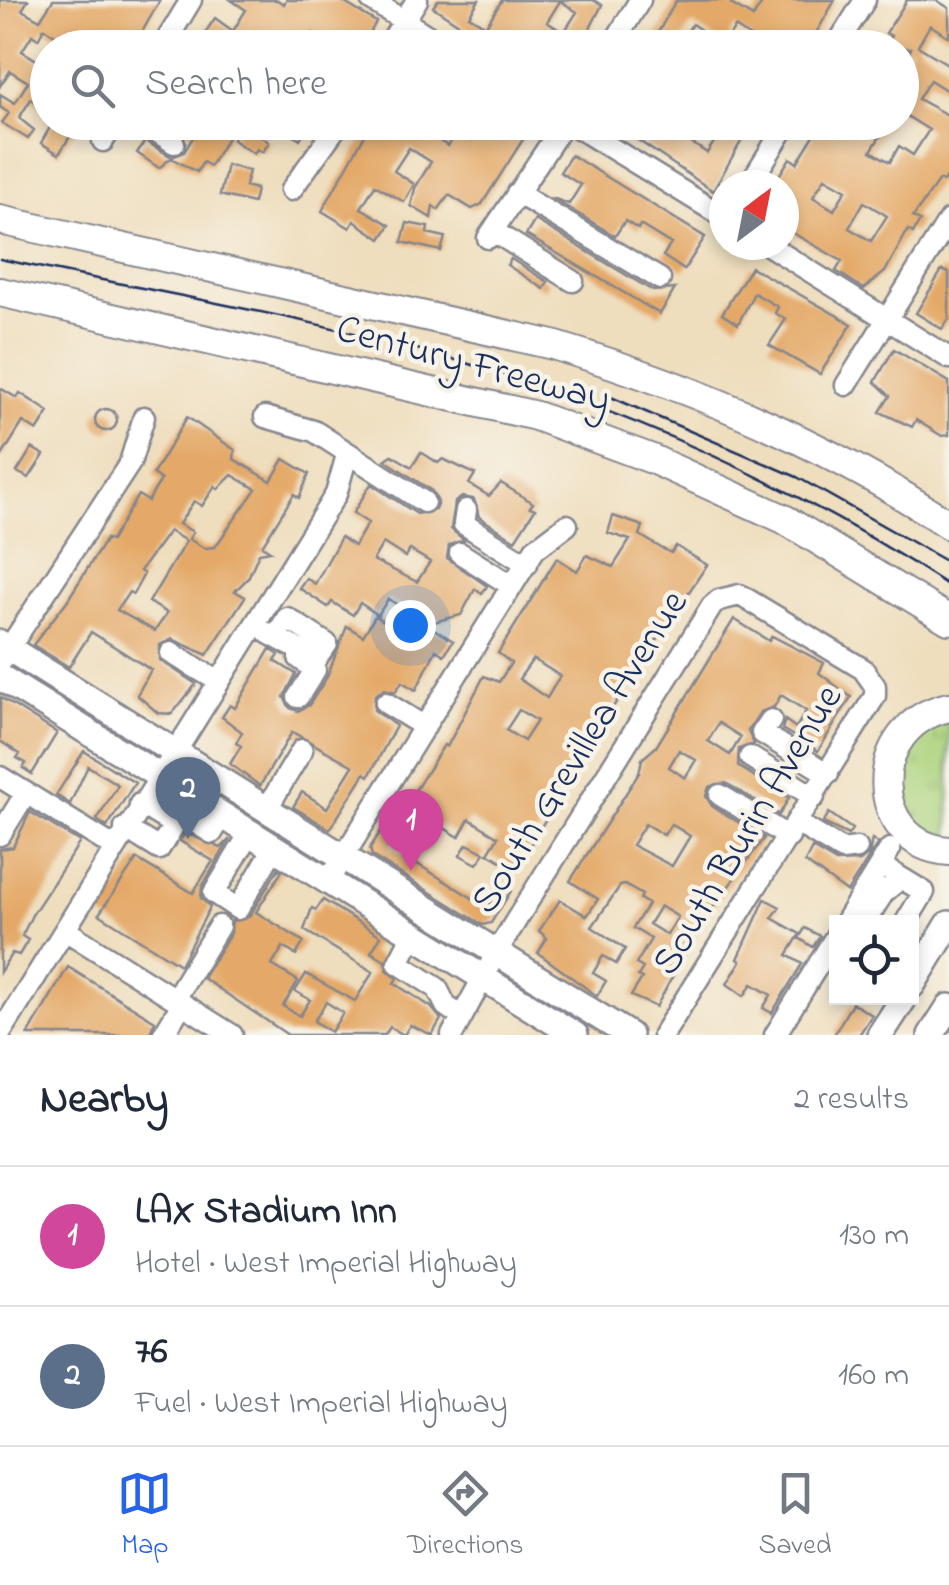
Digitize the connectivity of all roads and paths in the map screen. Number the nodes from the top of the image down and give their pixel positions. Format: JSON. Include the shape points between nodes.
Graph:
{"nodes":[{"id":1,"x":191,"y":0,"type":"edge"},
{"id":2,"x":371,"y":0,"type":"edge"},
{"id":3,"x":417,"y":0,"type":"edge"},
{"id":4,"x":640,"y":0,"type":"edge"},
{"id":5,"x":865,"y":0,"type":"edge"},
{"id":6,"x":404,"y":21,"type":"junction"},
{"id":7,"x":173,"y":30,"type":"edge"},
{"id":8,"x":398,"y":30,"type":"edge"},
{"id":9,"x":418,"y":30,"type":"edge"},
{"id":10,"x":622,"y":30,"type":"edge"},
{"id":11,"x":846,"y":30,"type":"edge"},
{"id":12,"x":169,"y":140,"type":"edge"},
{"id":13,"x":327,"y":140,"type":"edge"},
{"id":14,"x":554,"y":140,"type":"edge"},
{"id":15,"x":596,"y":140,"type":"edge"},
{"id":16,"x":777,"y":140,"type":"edge"},
{"id":17,"x":174,"y":143,"type":"dead end"},
{"id":18,"x":758,"y":170,"type":"edge"},
{"id":19,"x":291,"y":190,"type":"dead end"},
{"id":20,"x":517,"y":192,"type":"junction"},
{"id":21,"x":709,"y":209,"type":"edge"},
{"id":22,"x":0,"y":217,"type":"edge"},
{"id":23,"x":949,"y":220,"type":"edge"},
{"id":24,"x":792,"y":260,"type":"edge"},
{"id":25,"x":660,"y":279,"type":"dead end"},
{"id":26,"x":573,"y":281,"type":"dead end"},
{"id":27,"x":0,"y":292,"type":"edge"},
{"id":28,"x":887,"y":320,"type":"junction"},
{"id":29,"x":949,"y":358,"type":"edge"},
{"id":30,"x":846,"y":385,"type":"dead end"},
{"id":31,"x":144,"y":417,"type":"dead end"},
{"id":32,"x":265,"y":417,"type":"dead end"},
{"id":33,"x":347,"y":456,"type":"junction"},
{"id":34,"x":424,"y":502,"type":"dead end"},
{"id":35,"x":466,"y":510,"type":"dead end"},
{"id":36,"x":567,"y":525,"type":"dead end"},
{"id":37,"x":949,"y":525,"type":"edge"},
{"id":38,"x":460,"y":553,"type":"dead end"},
{"id":39,"x":526,"y":564,"type":"junction"},
{"id":40,"x":512,"y":586,"type":"junction"},
{"id":41,"x":269,"y":599,"type":"junction"},
{"id":42,"x":949,"y":620,"type":"edge"},
{"id":43,"x":332,"y":626,"type":"dead end"},
{"id":44,"x":266,"y":631,"type":"junction"},
{"id":45,"x":806,"y":634,"type":"joint"},
{"id":46,"x":4,"y":652,"type":"edge"},
{"id":47,"x":171,"y":653,"type":"dead end"},
{"id":48,"x":0,"y":676,"type":"edge"},
{"id":49,"x":218,"y":682,"type":"junction"},
{"id":50,"x":298,"y":697,"type":"dead end"},
{"id":51,"x":386,"y":703,"type":"dead end"},
{"id":52,"x":949,"y":706,"type":"edge"},
{"id":53,"x":771,"y":720,"type":"dead end"},
{"id":54,"x":426,"y":727,"type":"junction"},
{"id":55,"x":302,"y":750,"type":"dead end"},
{"id":56,"x":172,"y":752,"type":"junction"},
{"id":57,"x":750,"y":757,"type":"dead end"},
{"id":58,"x":828,"y":774,"type":"junction"},
{"id":59,"x":0,"y":776,"type":"edge"},
{"id":60,"x":157,"y":776,"type":"junction"},
{"id":61,"x":26,"y":793,"type":"junction"},
{"id":62,"x":720,"y":795,"type":"dead end"},
{"id":63,"x":814,"y":797,"type":"junction"},
{"id":64,"x":140,"y":804,"type":"junction"},
{"id":65,"x":266,"y":810,"type":"junction"},
{"id":66,"x":182,"y":812,"type":"junction"},
{"id":67,"x":793,"y":830,"type":"junction"},
{"id":68,"x":250,"y":834,"type":"junction"},
{"id":69,"x":0,"y":835,"type":"edge"},
{"id":70,"x":120,"y":838,"type":"junction"},
{"id":71,"x":274,"y":848,"type":"junction"},
{"id":72,"x":857,"y":848,"type":"dead end"},
{"id":73,"x":949,"y":852,"type":"edge"},
{"id":74,"x":343,"y":858,"type":"junction"},
{"id":75,"x":901,"y":878,"type":"junction"},
{"id":76,"x":327,"y":881,"type":"junction"},
{"id":77,"x":848,"y":915,"type":"edge"},
{"id":78,"x":869,"y":915,"type":"edge"},
{"id":79,"x":910,"y":915,"type":"edge"},
{"id":80,"x":949,"y":924,"type":"edge"},
{"id":81,"x":219,"y":926,"type":"dead end"},
{"id":82,"x":65,"y":930,"type":"junction"},
{"id":83,"x":412,"y":934,"type":"junction"},
{"id":84,"x":829,"y":947,"type":"edge"},
{"id":85,"x":497,"y":953,"type":"junction"},
{"id":86,"x":920,"y":953,"type":"edge"},
{"id":87,"x":486,"y":978,"type":"junction"},
{"id":88,"x":179,"y":1001,"type":"junction"},
{"id":89,"x":899,"y":1005,"type":"edge"},
{"id":90,"x":949,"y":1007,"type":"edge"},
{"id":91,"x":4,"y":1020,"type":"edge"},
{"id":92,"x":457,"y":1026,"type":"edge"},
{"id":93,"x":163,"y":1035,"type":"edge"},
{"id":94,"x":232,"y":1035,"type":"edge"},
{"id":95,"x":576,"y":1035,"type":"edge"},
{"id":96,"x":629,"y":1035,"type":"edge"},
{"id":97,"x":663,"y":1035,"type":"edge"},
{"id":98,"x":775,"y":1035,"type":"edge"},
{"id":99,"x":880,"y":1035,"type":"edge"},
{"id":100,"x":931,"y":1035,"type":"edge"}],
"edges":[{"from":1,"to":7,"type":"street"},
{"from":2,"to":6,"type":"street"},
{"from":3,"to":6,"type":"street"},
{"from":4,"to":10,"type":"street"},
{"from":5,"to":11,"type":"street"},
{"from":6,"to":8,"type":"street"},
{"from":6,"to":9,"type":"street"},
{"from":12,"to":17,"type":"street"},
{"from":13,"to":19,"type":"street"},
{"from":14,"to":20,"type":"street"},
{"from":15,"to":21,"type":"street"},
{"from":16,"to":18,"type":"street"},
{"from":20,"to":25,"type":"street"},
{"from":20,"to":26,"type":"street","via":[[491,234]]},
{"from":22,"to":37,"type":"highway","name":"Century Freeway","via":[[553,345],[640,372],[822,452]]},
{"from":23,"to":28,"type":"street"},
{"from":24,"to":28,"type":"street"},
{"from":27,"to":42,"type":"highway","name":"Century Freeway","via":[[536,416],[652,459],[784,520]]},
{"from":28,"to":29,"type":"street"},
{"from":28,"to":30,"type":"street"},
{"from":31,"to":46,"type":"street","via":[[130,462]]},
{"from":32,"to":33,"type":"street","via":[[314,430]]},
{"from":33,"to":34,"type":"street"},
{"from":33,"to":41,"type":"street","via":[[336,494]]},
{"from":35,"to":39,"type":"street","via":[[464,524]]},
{"from":36,"to":39,"type":"street"},
{"from":38,"to":40,"type":"street"},
{"from":39,"to":40,"type":"street"},
{"from":40,"to":54,"type":"street"},
{"from":41,"to":43,"type":"street","via":[[322,633]]},
{"from":41,"to":44,"type":"street"},
{"from":44,"to":49,"type":"street"},
{"from":44,"to":50,"type":"street","via":[[316,670]]},
{"from":45,"to":58,"type":"street","name":"South Burin Avenue","via":[[863,669],[875,686],[871,706]]},
{"from":45,"to":85,"type":"street","name":"South Grevillea Avenue","via":[[749,597],[729,596],[712,606]]},
{"from":46,"to":56,"type":"main road"},
{"from":47,"to":49,"type":"street"},
{"from":48,"to":60,"type":"main road"},
{"from":49,"to":56,"type":"street"},
{"from":51,"to":54,"type":"street"},
{"from":52,"to":73,"type":"highway","via":[[915,718],[897,737],[887,767],[888,800],[902,830],[929,850]]},
{"from":53,"to":58,"type":"street","via":[[762,733]]},
{"from":54,"to":74,"type":"street"},
{"from":55,"to":65,"type":"street"},
{"from":56,"to":60,"type":"street"},
{"from":56,"to":65,"type":"main road"},
{"from":57,"to":63,"type":"street"},
{"from":58,"to":63,"type":"street","name":"South Burin Avenue"},
{"from":59,"to":61,"type":"street"},
{"from":60,"to":64,"type":"street"},
{"from":60,"to":66,"type":"main road"},
{"from":61,"to":69,"type":"street"},
{"from":61,"to":70,"type":"street"},
{"from":62,"to":67,"type":"street"},
{"from":63,"to":67,"type":"street","name":"South Burin Avenue"},
{"from":64,"to":66,"type":"street"},
{"from":64,"to":70,"type":"street"},
{"from":65,"to":74,"type":"main road"},
{"from":66,"to":68,"type":"main road","via":[[222,816]]},
{"from":66,"to":70,"type":"street","via":[[159,849]]},
{"from":67,"to":72,"type":"street","via":[[842,850]]},
{"from":67,"to":97,"type":"street","name":"South Burin Avenue"},
{"from":68,"to":71,"type":"main road"},
{"from":68,"to":71,"type":"street","via":[[214,893],[238,908]]},
{"from":70,"to":82,"type":"street"},
{"from":71,"to":76,"type":"main road"},
{"from":74,"to":76,"type":"street"},
{"from":74,"to":85,"type":"main road"},
{"from":75,"to":77,"type":"street","via":[[885,857]]},
{"from":75,"to":78,"type":"street"},
{"from":75,"to":79,"type":"street","via":[[924,892]]},
{"from":76,"to":83,"type":"main road"},
{"from":80,"to":86,"type":"main road"},
{"from":81,"to":88,"type":"street"},
{"from":82,"to":88,"type":"street"},
{"from":82,"to":91,"type":"street"},
{"from":83,"to":87,"type":"main road"},
{"from":83,"to":92,"type":"street","via":[[398,962],[437,988]]},
{"from":84,"to":98,"type":"street"},
{"from":85,"to":87,"type":"street","name":"South Grevillea Avenue"},
{"from":85,"to":96,"type":"main road"},
{"from":87,"to":92,"type":"street","name":"South Grevillea Avenue"},
{"from":87,"to":95,"type":"main road"},
{"from":88,"to":93,"type":"street"},
{"from":88,"to":94,"type":"street"},
{"from":89,"to":99,"type":"main road"},
{"from":90,"to":100,"type":"main road"}]}
